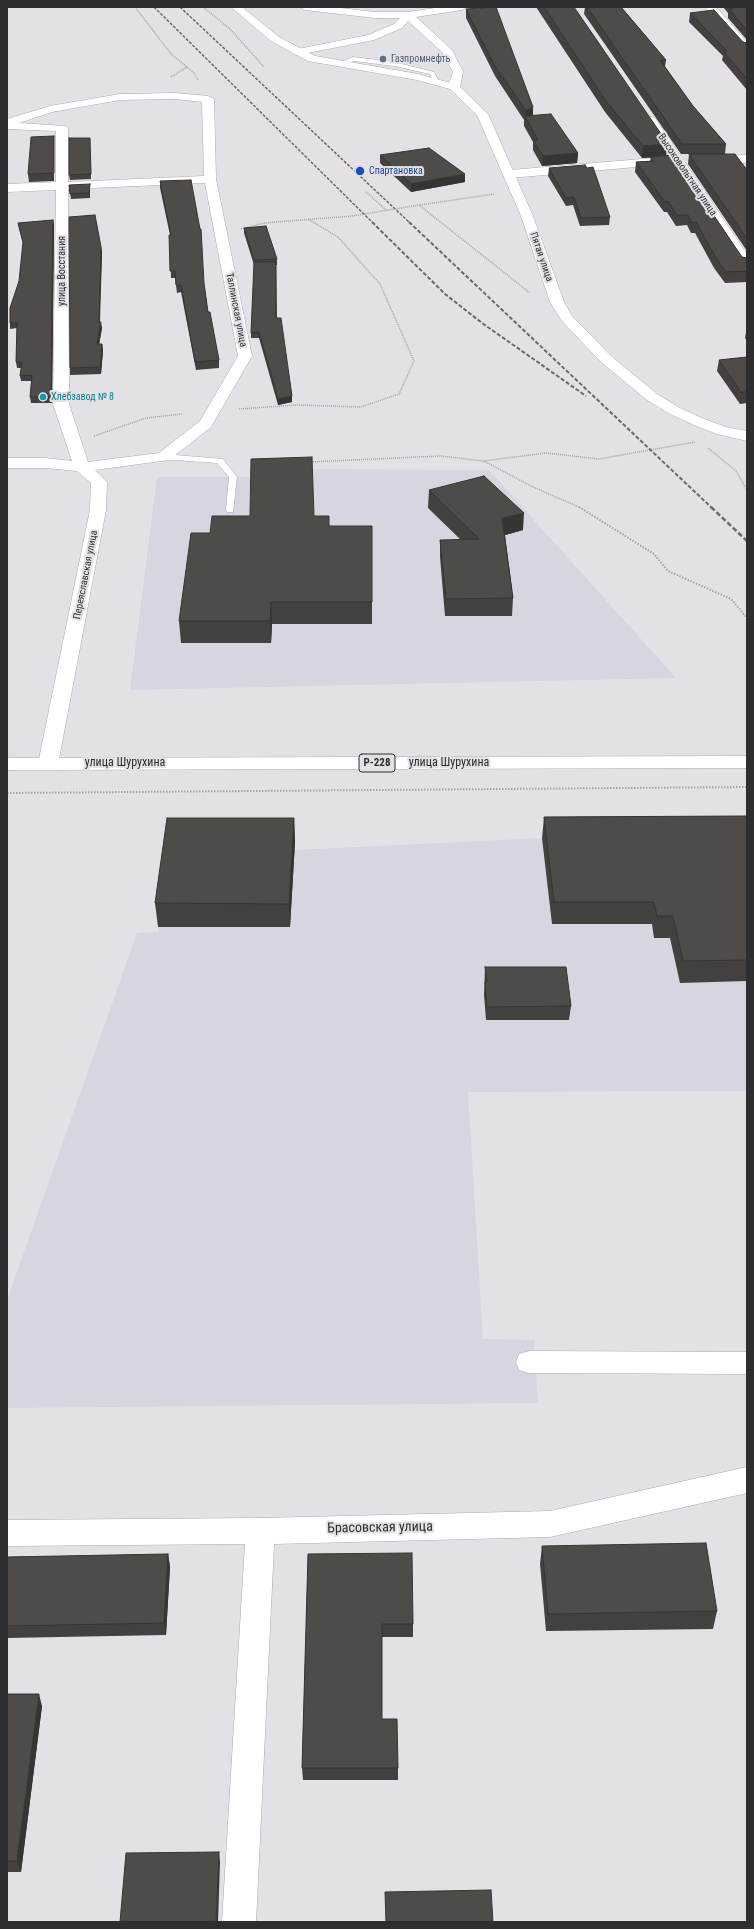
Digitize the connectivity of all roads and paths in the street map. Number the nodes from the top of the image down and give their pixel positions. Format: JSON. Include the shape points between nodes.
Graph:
{"nodes":[{"id":1,"x":135,"y":7,"type":"edge"},
{"id":2,"x":203,"y":7,"type":"edge"},
{"id":3,"x":236,"y":7,"type":"edge"},
{"id":4,"x":305,"y":7,"type":"edge"},
{"id":5,"x":462,"y":7,"type":"edge"},
{"id":6,"x":710,"y":7,"type":"edge"},
{"id":7,"x":408,"y":15,"type":"junction"},
{"id":8,"x":747,"y":48,"type":"edge"},
{"id":9,"x":297,"y":52,"type":"junction"},
{"id":10,"x":264,"y":67,"type":"dead end"},
{"id":11,"x":454,"y":88,"type":"junction"},
{"id":12,"x":208,"y":99,"type":"junction"},
{"id":13,"x":50,"y":109,"type":"junction"},
{"id":14,"x":643,"y":109,"type":"edge"},
{"id":15,"x":7,"y":123,"type":"edge"},
{"id":16,"x":7,"y":126,"type":"edge"},
{"id":17,"x":62,"y":128,"type":"junction"},
{"id":18,"x":747,"y":159,"type":"edge"},
{"id":19,"x":678,"y":160,"type":"junction"},
{"id":20,"x":510,"y":174,"type":"junction"},
{"id":21,"x":210,"y":179,"type":"junction"},
{"id":22,"x":63,"y":187,"type":"junction"},
{"id":23,"x":7,"y":188,"type":"edge"},
{"id":24,"x":366,"y":192,"type":"dead end"},
{"id":25,"x":470,"y":196,"type":"dead end"},
{"id":26,"x":419,"y":205,"type":"junction"},
{"id":27,"x":386,"y":210,"type":"junction"},
{"id":28,"x":308,"y":219,"type":"junction"},
{"id":29,"x":221,"y":234,"type":"junction"},
{"id":30,"x":747,"y":264,"type":"edge"},
{"id":31,"x":535,"y":297,"type":"dead end"},
{"id":32,"x":214,"y":411,"type":"junction"},
{"id":33,"x":747,"y":436,"type":"edge"},
{"id":34,"x":700,"y":442,"type":"dead end"},
{"id":35,"x":73,"y":443,"type":"junction"},
{"id":36,"x":163,"y":457,"type":"junction"},
{"id":37,"x":483,"y":460,"type":"junction"},
{"id":38,"x":306,"y":462,"type":"edge"},
{"id":39,"x":7,"y":463,"type":"edge"},
{"id":40,"x":82,"y":467,"type":"junction"},
{"id":41,"x":230,"y":510,"type":"dead end"},
{"id":42,"x":747,"y":618,"type":"edge"},
{"id":43,"x":747,"y":762,"type":"edge"},
{"id":44,"x":7,"y":764,"type":"edge"},
{"id":45,"x":48,"y":764,"type":"junction"},
{"id":46,"x":747,"y":787,"type":"edge"},
{"id":47,"x":7,"y":793,"type":"edge"},
{"id":48,"x":529,"y":1362,"type":"dead end"},
{"id":49,"x":747,"y":1362,"type":"edge"},
{"id":50,"x":747,"y":1480,"type":"edge"},
{"id":51,"x":260,"y":1531,"type":"junction"},
{"id":52,"x":7,"y":1533,"type":"edge"},
{"id":53,"x":239,"y":1922,"type":"edge"}],
"edges":[{"from":1,"to":12,"type":"path","via":[[171,54],[194,73]]},
{"from":2,"to":10,"type":"path","via":[[230,29]]},
{"from":3,"to":9,"type":"main road","via":[[275,39]]},
{"from":4,"to":7,"type":"main road","via":[[375,15]]},
{"from":5,"to":7,"type":"main road"},
{"from":6,"to":8,"type":"main road"},
{"from":7,"to":9,"type":"main road","via":[[398,26],[370,38]]},
{"from":7,"to":11,"type":"main road","via":[[447,50],[458,72]]},
{"from":9,"to":11,"type":"main road","via":[[312,59],[418,77]]},
{"from":11,"to":20,"type":"main road","name":"Пятая улица","via":[[482,114]]},
{"from":12,"to":13,"type":"main road","via":[[176,96],[120,97]]},
{"from":12,"to":21,"type":"main road","name":"Таллинская улица"},
{"from":13,"to":15,"type":"main road"},
{"from":13,"to":17,"type":"main road"},
{"from":14,"to":19,"type":"main road","name":"Высоковольтная улица"},
{"from":16,"to":17,"type":"main road"},
{"from":17,"to":22,"type":"main road","name":"улица Восстания"},
{"from":18,"to":19,"type":"main road"},
{"from":19,"to":20,"type":"main road"},
{"from":19,"to":30,"type":"main road","name":"Высоковольтная улица"},
{"from":20,"to":33,"type":"main road","name":"Пятая улица","via":[[557,302],[583,337],[652,397],[675,411],[722,431]]},
{"from":21,"to":22,"type":"main road"},
{"from":21,"to":29,"type":"main road","name":"Таллинская улица"},
{"from":22,"to":23,"type":"main road"},
{"from":22,"to":35,"type":"main road","name":"улица Восстания","via":[[62,404]]},
{"from":24,"to":27,"type":"path"},
{"from":25,"to":26,"type":"path"},
{"from":26,"to":27,"type":"path","bridge":true},
{"from":26,"to":31,"type":"path"},
{"from":27,"to":28,"type":"path","bridge":true,"via":[[352,216]]},
{"from":28,"to":29,"type":"path","via":[[264,223]]},
{"from":28,"to":32,"type":"path","via":[[338,237],[380,284],[414,361],[400,394],[361,407],[297,404]]},
{"from":29,"to":32,"type":"main road","name":"Таллинская улица","via":[[245,356]]},
{"from":32,"to":35,"type":"path","via":[[146,418]]},
{"from":32,"to":36,"type":"main road","name":"Таллинская улица","via":[[206,424]]},
{"from":34,"to":37,"type":"path","via":[[598,459],[546,453]]},
{"from":35,"to":40,"type":"main road","name":"улица Восстания"},
{"from":36,"to":40,"type":"main road"},
{"from":36,"to":41,"type":"lane","via":[[220,461],[233,477]]},
{"from":37,"to":38,"type":"path","via":[[441,456]]},
{"from":37,"to":42,"type":"path","via":[[531,486],[584,509],[654,554],[668,571],[731,599]]},
{"from":39,"to":40,"type":"main road","via":[[46,463]]},
{"from":40,"to":45,"type":"main road","name":"Переяславская улица","via":[[99,482],[98,510]]},
{"from":43,"to":45,"type":"main road","name":"улица Шурухина","number":"Р-228"},
{"from":44,"to":45,"type":"main road","name":"улица Шурухина","number":"Р-228"},
{"from":46,"to":47,"type":"path"},
{"from":48,"to":49,"type":"main road"},
{"from":50,"to":51,"type":"main road","name":"Брасовская улица","via":[[550,1524]]},
{"from":51,"to":52,"type":"main road","name":"Брасовская улица"},
{"from":51,"to":53,"type":"main road"}]}
